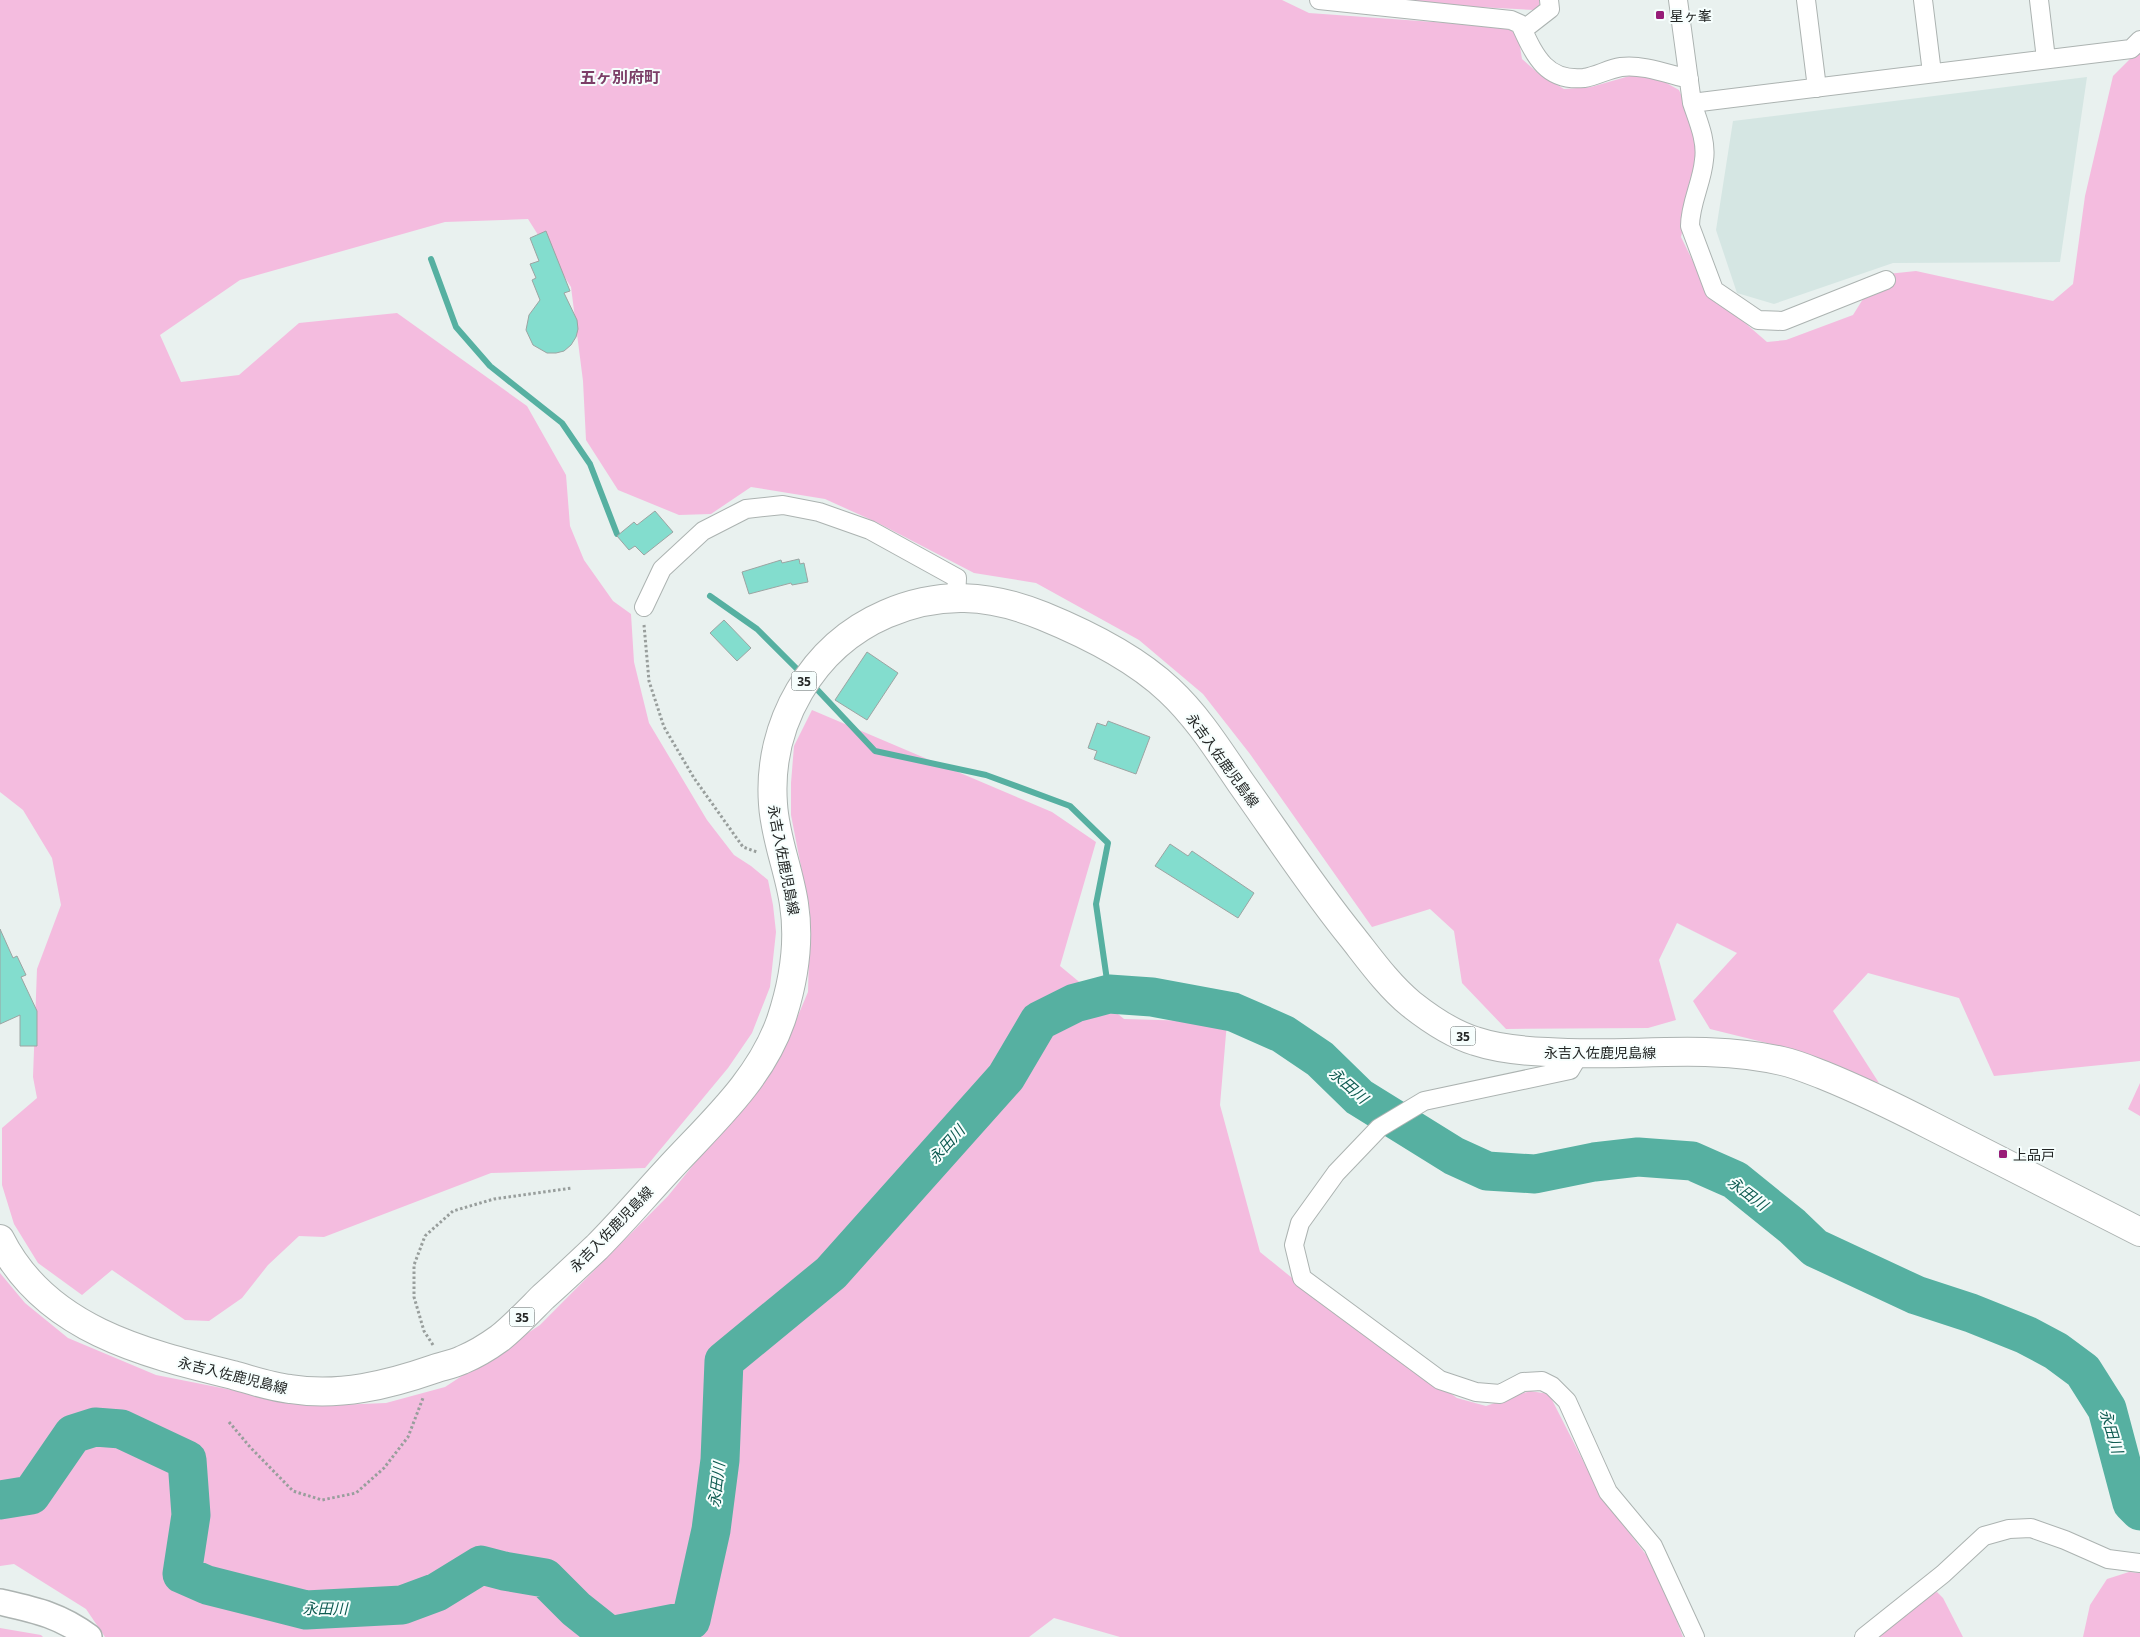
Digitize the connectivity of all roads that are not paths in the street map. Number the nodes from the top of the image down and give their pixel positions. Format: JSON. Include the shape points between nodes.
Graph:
{"nodes":[{"id":1,"x":1318,"y":0,"type":"edge"},
{"id":2,"x":1549,"y":0,"type":"edge"},
{"id":3,"x":1678,"y":0,"type":"edge"},
{"id":4,"x":1806,"y":0,"type":"edge"},
{"id":5,"x":1923,"y":0,"type":"edge"},
{"id":6,"x":2039,"y":0,"type":"edge"},
{"id":7,"x":1403,"y":5,"type":"edge"},
{"id":8,"x":1523,"y":30,"type":"junction"},
{"id":9,"x":2140,"y":40,"type":"edge"},
{"id":10,"x":2046,"y":59,"type":"junction"},
{"id":11,"x":1932,"y":73,"type":"junction"},
{"id":12,"x":1688,"y":79,"type":"junction"},
{"id":13,"x":1817,"y":88,"type":"junction"},
{"id":14,"x":1692,"y":103,"type":"junction"},
{"id":15,"x":1886,"y":280,"type":"dead end"},
{"id":16,"x":944,"y":599,"type":"junction"},
{"id":17,"x":644,"y":607,"type":"road end"},
{"id":18,"x":1579,"y":1055,"type":"junction"},
{"id":19,"x":2140,"y":1232,"type":"edge"},
{"id":20,"x":0,"y":1239,"type":"edge"},
{"id":21,"x":2140,"y":1563,"type":"edge"},
{"id":22,"x":0,"y":1602,"type":"edge"},
{"id":23,"x":90,"y":1637,"type":"edge"},
{"id":24,"x":1694,"y":1637,"type":"edge"},
{"id":25,"x":1864,"y":1637,"type":"edge"}],
"edges":[{"from":1,"to":7,"type":"street"},
{"from":2,"to":8,"type":"street","via":[[1550,9]]},
{"from":3,"to":12,"type":"street"},
{"from":4,"to":13,"type":"street"},
{"from":5,"to":11,"type":"street"},
{"from":6,"to":10,"type":"street"},
{"from":7,"to":8,"type":"street","via":[[1511,20],[1520,24]]},
{"from":8,"to":12,"type":"street","via":[[1534,53],[1551,72],[1565,77],[1585,78],[1622,67]]},
{"from":9,"to":10,"type":"street","via":[[2131,49]]},
{"from":10,"to":11,"type":"street"},
{"from":11,"to":13,"type":"street"},
{"from":12,"to":14,"type":"street"},
{"from":13,"to":14,"type":"street"},
{"from":14,"to":15,"type":"street","via":[[1703,137],[1704,160],[1690,226],[1714,290],[1758,320],[1783,321]]},
{"from":16,"to":17,"type":"street","via":[[957,578],[928,561],[870,530],[819,512],[783,505],[746,509],[704,531],[662,569]]},
{"from":16,"to":18,"type":"main road","name":"永吉入佐鹿児島線","number":"35","via":[[990,599],[1025,609],[1094,639],[1140,666],[1168,689],[1201,725],[1332,912],[1411,1004],[1451,1032],[1475,1041],[1508,1050]]},
{"from":16,"to":20,"type":"main road","name":"永吉入佐鹿児島線","number":"35","via":[[897,610],[859,628],[839,644],[804,681],[779,737],[773,766],[772,797],[775,830],[794,901],[796,928],[794,969],[780,1022],[764,1058],[743,1088],[599,1245],[498,1339],[464,1360],[403,1380],[368,1388],[316,1392],[286,1389],[152,1355],[95,1332],[60,1310],[28,1282]]},
{"from":18,"to":19,"type":"main road","name":"永吉入佐鹿児島線","number":"35","via":[[1696,1050],[1789,1062],[1869,1093]]},
{"from":18,"to":24,"type":"street","via":[[1570,1070],[1424,1101],[1379,1128],[1336,1173],[1300,1223],[1294,1245],[1302,1278],[1440,1380],[1476,1392],[1500,1394],[1523,1382],[1542,1381],[1552,1386],[1567,1401],[1608,1492],[1653,1546]]},
{"from":21,"to":25,"type":"street","via":[[2108,1559],[2031,1528],[2009,1529],[1984,1536],[1943,1574]]},
{"from":22,"to":23,"type":"street","via":[[49,1614],[71,1623]]}]}
